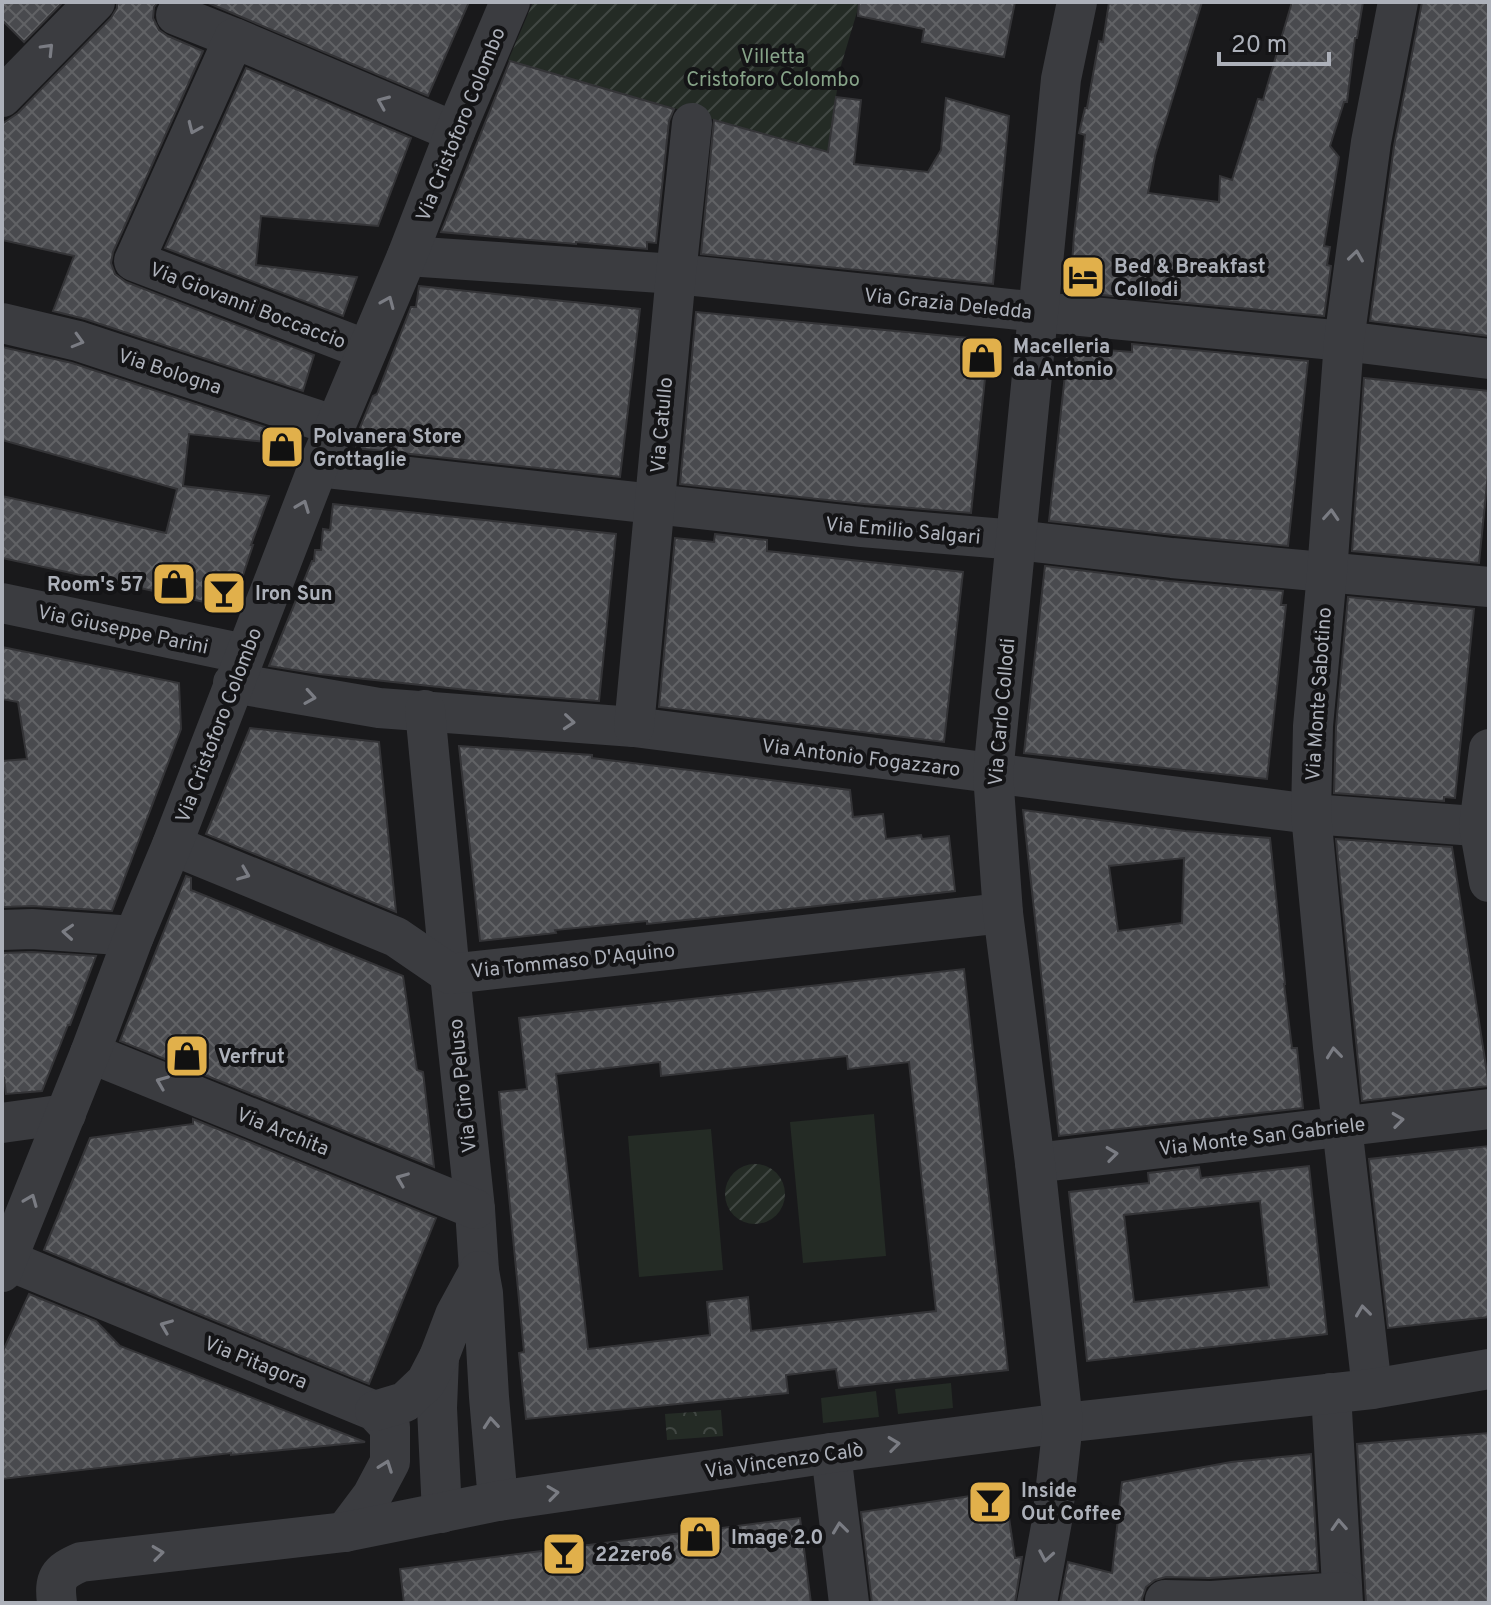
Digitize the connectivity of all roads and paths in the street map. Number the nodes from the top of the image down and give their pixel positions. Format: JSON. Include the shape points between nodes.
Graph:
{"nodes":[{"id":1,"x":95,"y":2,"type":"edge"},
{"id":2,"x":510,"y":2,"type":"edge"},
{"id":3,"x":1077,"y":2,"type":"edge"},
{"id":4,"x":1398,"y":2,"type":"edge"},
{"id":5,"x":176,"y":15,"type":"dead end"},
{"id":6,"x":234,"y":38,"type":"junction"},
{"id":7,"x":2,"y":97,"type":"edge"},
{"id":8,"x":692,"y":123,"type":"dead end"},
{"id":9,"x":455,"y":132,"type":"junction"},
{"id":10,"x":407,"y":256,"type":"junction"},
{"id":11,"x":676,"y":274,"type":"junction"},
{"id":12,"x":1039,"y":312,"type":"junction"},
{"id":13,"x":2,"y":323,"type":"edge"},
{"id":14,"x":1344,"y":341,"type":"junction"},
{"id":15,"x":367,"y":350,"type":"junction"},
{"id":16,"x":1489,"y":359,"type":"edge"},
{"id":17,"x":336,"y":426,"type":"junction"},
{"id":18,"x":318,"y":467,"type":"junction"},
{"id":19,"x":654,"y":505,"type":"junction"},
{"id":20,"x":1017,"y":540,"type":"junction"},
{"id":21,"x":1327,"y":573,"type":"junction"},
{"id":22,"x":1489,"y":587,"type":"edge"},
{"id":23,"x":2,"y":603,"type":"edge"},
{"id":24,"x":239,"y":669,"type":"junction"},
{"id":25,"x":425,"y":710,"type":"junction"},
{"id":26,"x":634,"y":727,"type":"junction"},
{"id":27,"x":1489,"y":749,"type":"edge"},
{"id":28,"x":993,"y":774,"type":"junction"},
{"id":29,"x":1311,"y":814,"type":"junction"},
{"id":30,"x":1484,"y":827,"type":"edge"},
{"id":31,"x":172,"y":845,"type":"junction"},
{"id":32,"x":1489,"y":882,"type":"edge"},
{"id":33,"x":1003,"y":913,"type":"junction"},
{"id":34,"x":2,"y":930,"type":"edge"},
{"id":35,"x":134,"y":936,"type":"junction"},
{"id":36,"x":450,"y":974,"type":"junction"},
{"id":37,"x":90,"y":1053,"type":"junction"},
{"id":38,"x":1489,"y":1109,"type":"edge"},
{"id":39,"x":66,"y":1114,"type":"junction"},
{"id":40,"x":2,"y":1123,"type":"edge"},
{"id":41,"x":1342,"y":1127,"type":"junction"},
{"id":42,"x":1035,"y":1163,"type":"junction"},
{"id":43,"x":475,"y":1209,"type":"junction"},
{"id":44,"x":4,"y":1266,"type":"edge"},
{"id":45,"x":479,"y":1271,"type":"junction"},
{"id":46,"x":439,"y":1357,"type":"junction"},
{"id":47,"x":1489,"y":1369,"type":"edge"},
{"id":48,"x":1372,"y":1389,"type":"junction"},
{"id":49,"x":1331,"y":1393,"type":"junction"},
{"id":50,"x":375,"y":1411,"type":"junction"},
{"id":51,"x":1063,"y":1423,"type":"junction"},
{"id":52,"x":831,"y":1453,"type":"junction"},
{"id":53,"x":498,"y":1501,"type":"junction"},
{"id":54,"x":442,"y":1513,"type":"junction"},
{"id":55,"x":345,"y":1532,"type":"junction"},
{"id":56,"x":1343,"y":1597,"type":"edge"},
{"id":57,"x":1165,"y":1600,"type":"dead end"},
{"id":58,"x":57,"y":1603,"type":"edge"},
{"id":59,"x":849,"y":1603,"type":"edge"},
{"id":60,"x":1037,"y":1603,"type":"edge"}],
"edges":[{"from":7,"to":1,"type":"street","one_way":true},
{"from":2,"to":9,"type":"street","name":"Via Cristoforo Colombo"},
{"from":3,"to":12,"type":"street","name":"Via Carlo Collodi","via":[[1061,79]]},
{"from":14,"to":4,"type":"street","name":"Via Monte Sabotino","one_way":true,"via":[[1371,142]]},
{"from":5,"to":6,"type":"street"},
{"from":9,"to":6,"type":"street","one_way":true},
{"from":6,"to":15,"type":"street","name":"Via Giovanni Boccaccio","one_way":true,"via":[[134,261]]},
{"from":8,"to":11,"type":"street","name":"Via Catullo"},
{"from":9,"to":10,"type":"street","name":"Via Cristoforo Colombo"},
{"from":10,"to":11,"type":"street","name":"Via Grazia Deledda"},
{"from":15,"to":10,"type":"street","name":"Via Cristoforo Colombo","one_way":true},
{"from":11,"to":12,"type":"street","name":"Via Grazia Deledda"},
{"from":11,"to":19,"type":"street","name":"Via Catullo"},
{"from":12,"to":14,"type":"street","name":"Via Grazia Deledda"},
{"from":12,"to":20,"type":"street","name":"Via Carlo Collodi"},
{"from":13,"to":17,"type":"street","name":"Via Bologna","one_way":true,"via":[[78,341]]},
{"from":14,"to":16,"type":"street","name":"Via Grazia Deledda"},
{"from":21,"to":14,"type":"street","name":"Via Monte Sabotino","one_way":true},
{"from":15,"to":17,"type":"street","name":"Via Cristoforo Colombo"},
{"from":17,"to":18,"type":"street","name":"Via Cristoforo Colombo"},
{"from":18,"to":19,"type":"street","name":"Via Emilio Salgari"},
{"from":24,"to":18,"type":"street","name":"Via Cristoforo Colombo","one_way":true},
{"from":19,"to":20,"type":"street","name":"Via Emilio Salgari"},
{"from":19,"to":26,"type":"street","name":"Via Catullo"},
{"from":20,"to":21,"type":"street","name":"Via Emilio Salgari"},
{"from":20,"to":28,"type":"street","name":"Via Carlo Collodi"},
{"from":21,"to":22,"type":"street","name":"Via Emilio Salgari"},
{"from":21,"to":29,"type":"street","name":"Via Monte Sabotino"},
{"from":23,"to":24,"type":"street","name":"Via Giuseppe Parini"},
{"from":24,"to":25,"type":"street","name":"Via Antonio Fogazzaro","one_way":true,"via":[[379,708]]},
{"from":24,"to":31,"type":"street","name":"Via Cristoforo Colombo"},
{"from":25,"to":26,"type":"street","name":"Via Antonio Fogazzaro","one_way":true},
{"from":25,"to":36,"type":"street","name":"Via Ciro Peluso"},
{"from":26,"to":28,"type":"street","name":"Via Antonio Fogazzaro"},
{"from":27,"to":30,"type":"street"},
{"from":28,"to":29,"type":"street","name":"Via Antonio Fogazzaro"},
{"from":28,"to":33,"type":"street","name":"Via Carlo Collodi"},
{"from":29,"to":30,"type":"street","name":"Via Antonio Fogazzaro"},
{"from":41,"to":29,"type":"street","name":"Via Monte Sabotino","one_way":true},
{"from":30,"to":32,"type":"street"},
{"from":31,"to":35,"type":"street","name":"Via Cristoforo Colombo"},
{"from":31,"to":36,"type":"street","name":"Via Tommaso D'Aquino","one_way":true,"via":[[396,937]]},
{"from":33,"to":36,"type":"street","name":"Via Tommaso D'Aquino"},
{"from":33,"to":42,"type":"street","name":"Via Carlo Collodi"},
{"from":35,"to":34,"type":"street","one_way":true},
{"from":35,"to":37,"type":"street","name":"Via Cristoforo Colombo"},
{"from":36,"to":43,"type":"street","name":"Via Ciro Peluso"},
{"from":37,"to":39,"type":"street","name":"Via Cristoforo Colombo"},
{"from":43,"to":37,"type":"street","name":"Via Archita","one_way":true},
{"from":41,"to":38,"type":"street","name":"Via Monte San Gabriele","one_way":true},
{"from":39,"to":40,"type":"street"},
{"from":44,"to":39,"type":"street","name":"Via Cristoforo Colombo","one_way":true},
{"from":42,"to":41,"type":"street","name":"Via Monte San Gabriele","one_way":true},
{"from":48,"to":41,"type":"street","name":"Via Monte Sabotino","one_way":true},
{"from":42,"to":51,"type":"street","name":"Via Carlo Collodi"},
{"from":43,"to":45,"type":"street","name":"Via Ciro Peluso"},
{"from":50,"to":44,"type":"street","name":"Via Pitagora","one_way":true},
{"from":45,"to":46,"type":"street"},
{"from":53,"to":45,"type":"street","name":"Via Ciro Peluso","one_way":true},
{"from":46,"to":50,"type":"street","via":[[426,1382],[405,1402]]},
{"from":46,"to":54,"type":"street"},
{"from":47,"to":48,"type":"street","name":"Via Vincenzo Calò"},
{"from":48,"to":49,"type":"street","name":"Via Vincenzo Calò"},
{"from":49,"to":51,"type":"street","name":"Via Vincenzo Calò"},
{"from":56,"to":49,"type":"street","one_way":true},
{"from":55,"to":50,"type":"street","one_way":true,"via":[[390,1462],[390,1427]]},
{"from":52,"to":51,"type":"street","name":"Via Vincenzo Calò","one_way":true},
{"from":51,"to":60,"type":"street","name":"Via Carlo Collodi","one_way":true},
{"from":53,"to":52,"type":"street","name":"Via Vincenzo Calò","one_way":true},
{"from":59,"to":52,"type":"street","one_way":true},
{"from":53,"to":54,"type":"street","name":"Via Vincenzo Calò"},
{"from":54,"to":55,"type":"street","name":"Via Vincenzo Calò"},
{"from":58,"to":55,"type":"street","name":"Via Vincenzo Calò","one_way":true,"via":[[55,1584],[64,1569],[81,1562]]},
{"from":56,"to":57,"type":"street"}]}
